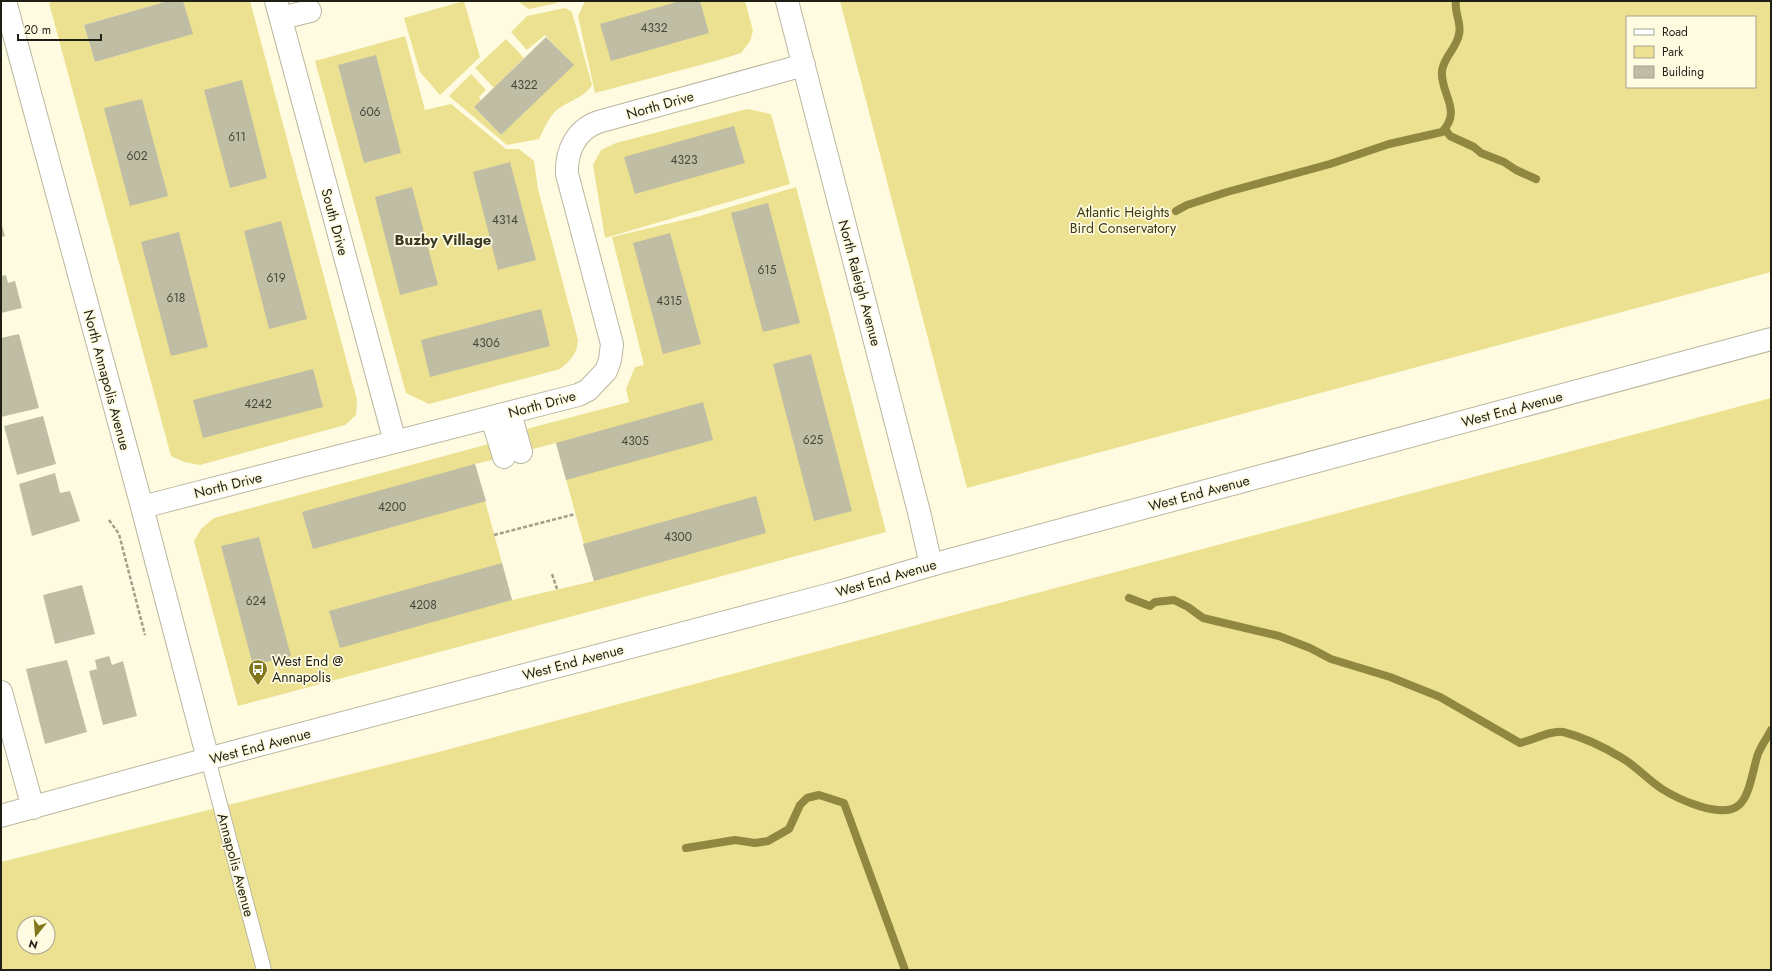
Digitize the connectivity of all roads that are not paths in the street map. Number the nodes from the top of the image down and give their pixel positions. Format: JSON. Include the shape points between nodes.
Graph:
{"nodes":[{"id":1,"x":5,"y":1,"type":"edge"},
{"id":2,"x":787,"y":1,"type":"edge"},
{"id":3,"x":279,"y":10,"type":"edge"},
{"id":4,"x":310,"y":11,"type":"dead end"},
{"id":5,"x":804,"y":65,"type":"junction"},
{"id":6,"x":1771,"y":339,"type":"edge"},
{"id":7,"x":501,"y":415,"type":"junction"},
{"id":8,"x":395,"y":442,"type":"junction"},
{"id":9,"x":512,"y":454,"type":"dead end"},
{"id":10,"x":142,"y":507,"type":"junction"},
{"id":11,"x":931,"y":565,"type":"junction"},
{"id":12,"x":1,"y":692,"type":"edge"},
{"id":13,"x":208,"y":759,"type":"junction"},
{"id":14,"x":32,"y":808,"type":"junction"},
{"id":15,"x":1,"y":816,"type":"edge"},
{"id":16,"x":264,"y":970,"type":"edge"}],
"edges":[{"from":1,"to":10,"type":"street","name":"North Annapolis Avenue"},
{"from":2,"to":5,"type":"street","name":"North Raleigh Avenue"},
{"from":3,"to":4,"type":"street"},
{"from":3,"to":8,"type":"street","name":"South Drive"},
{"from":5,"to":7,"type":"street","name":"North Drive","via":[[598,122],[579,134],[567,159],[567,174],[612,344],[610,360],[606,371],[583,393]]},
{"from":5,"to":11,"type":"street","name":"North Raleigh Avenue"},
{"from":6,"to":11,"type":"street","name":"West End Avenue"},
{"from":7,"to":8,"type":"street","name":"North Drive"},
{"from":7,"to":9,"type":"street"},
{"from":8,"to":10,"type":"street","name":"North Drive"},
{"from":10,"to":13,"type":"street","name":"North Annapolis Avenue"},
{"from":11,"to":13,"type":"street","name":"West End Avenue","via":[[839,592]]},
{"from":12,"to":14,"type":"street"},
{"from":13,"to":14,"type":"street","name":"West End Avenue"},
{"from":13,"to":16,"type":"lane","name":"Annapolis Avenue"},
{"from":14,"to":15,"type":"street","name":"West End Avenue"}]}
